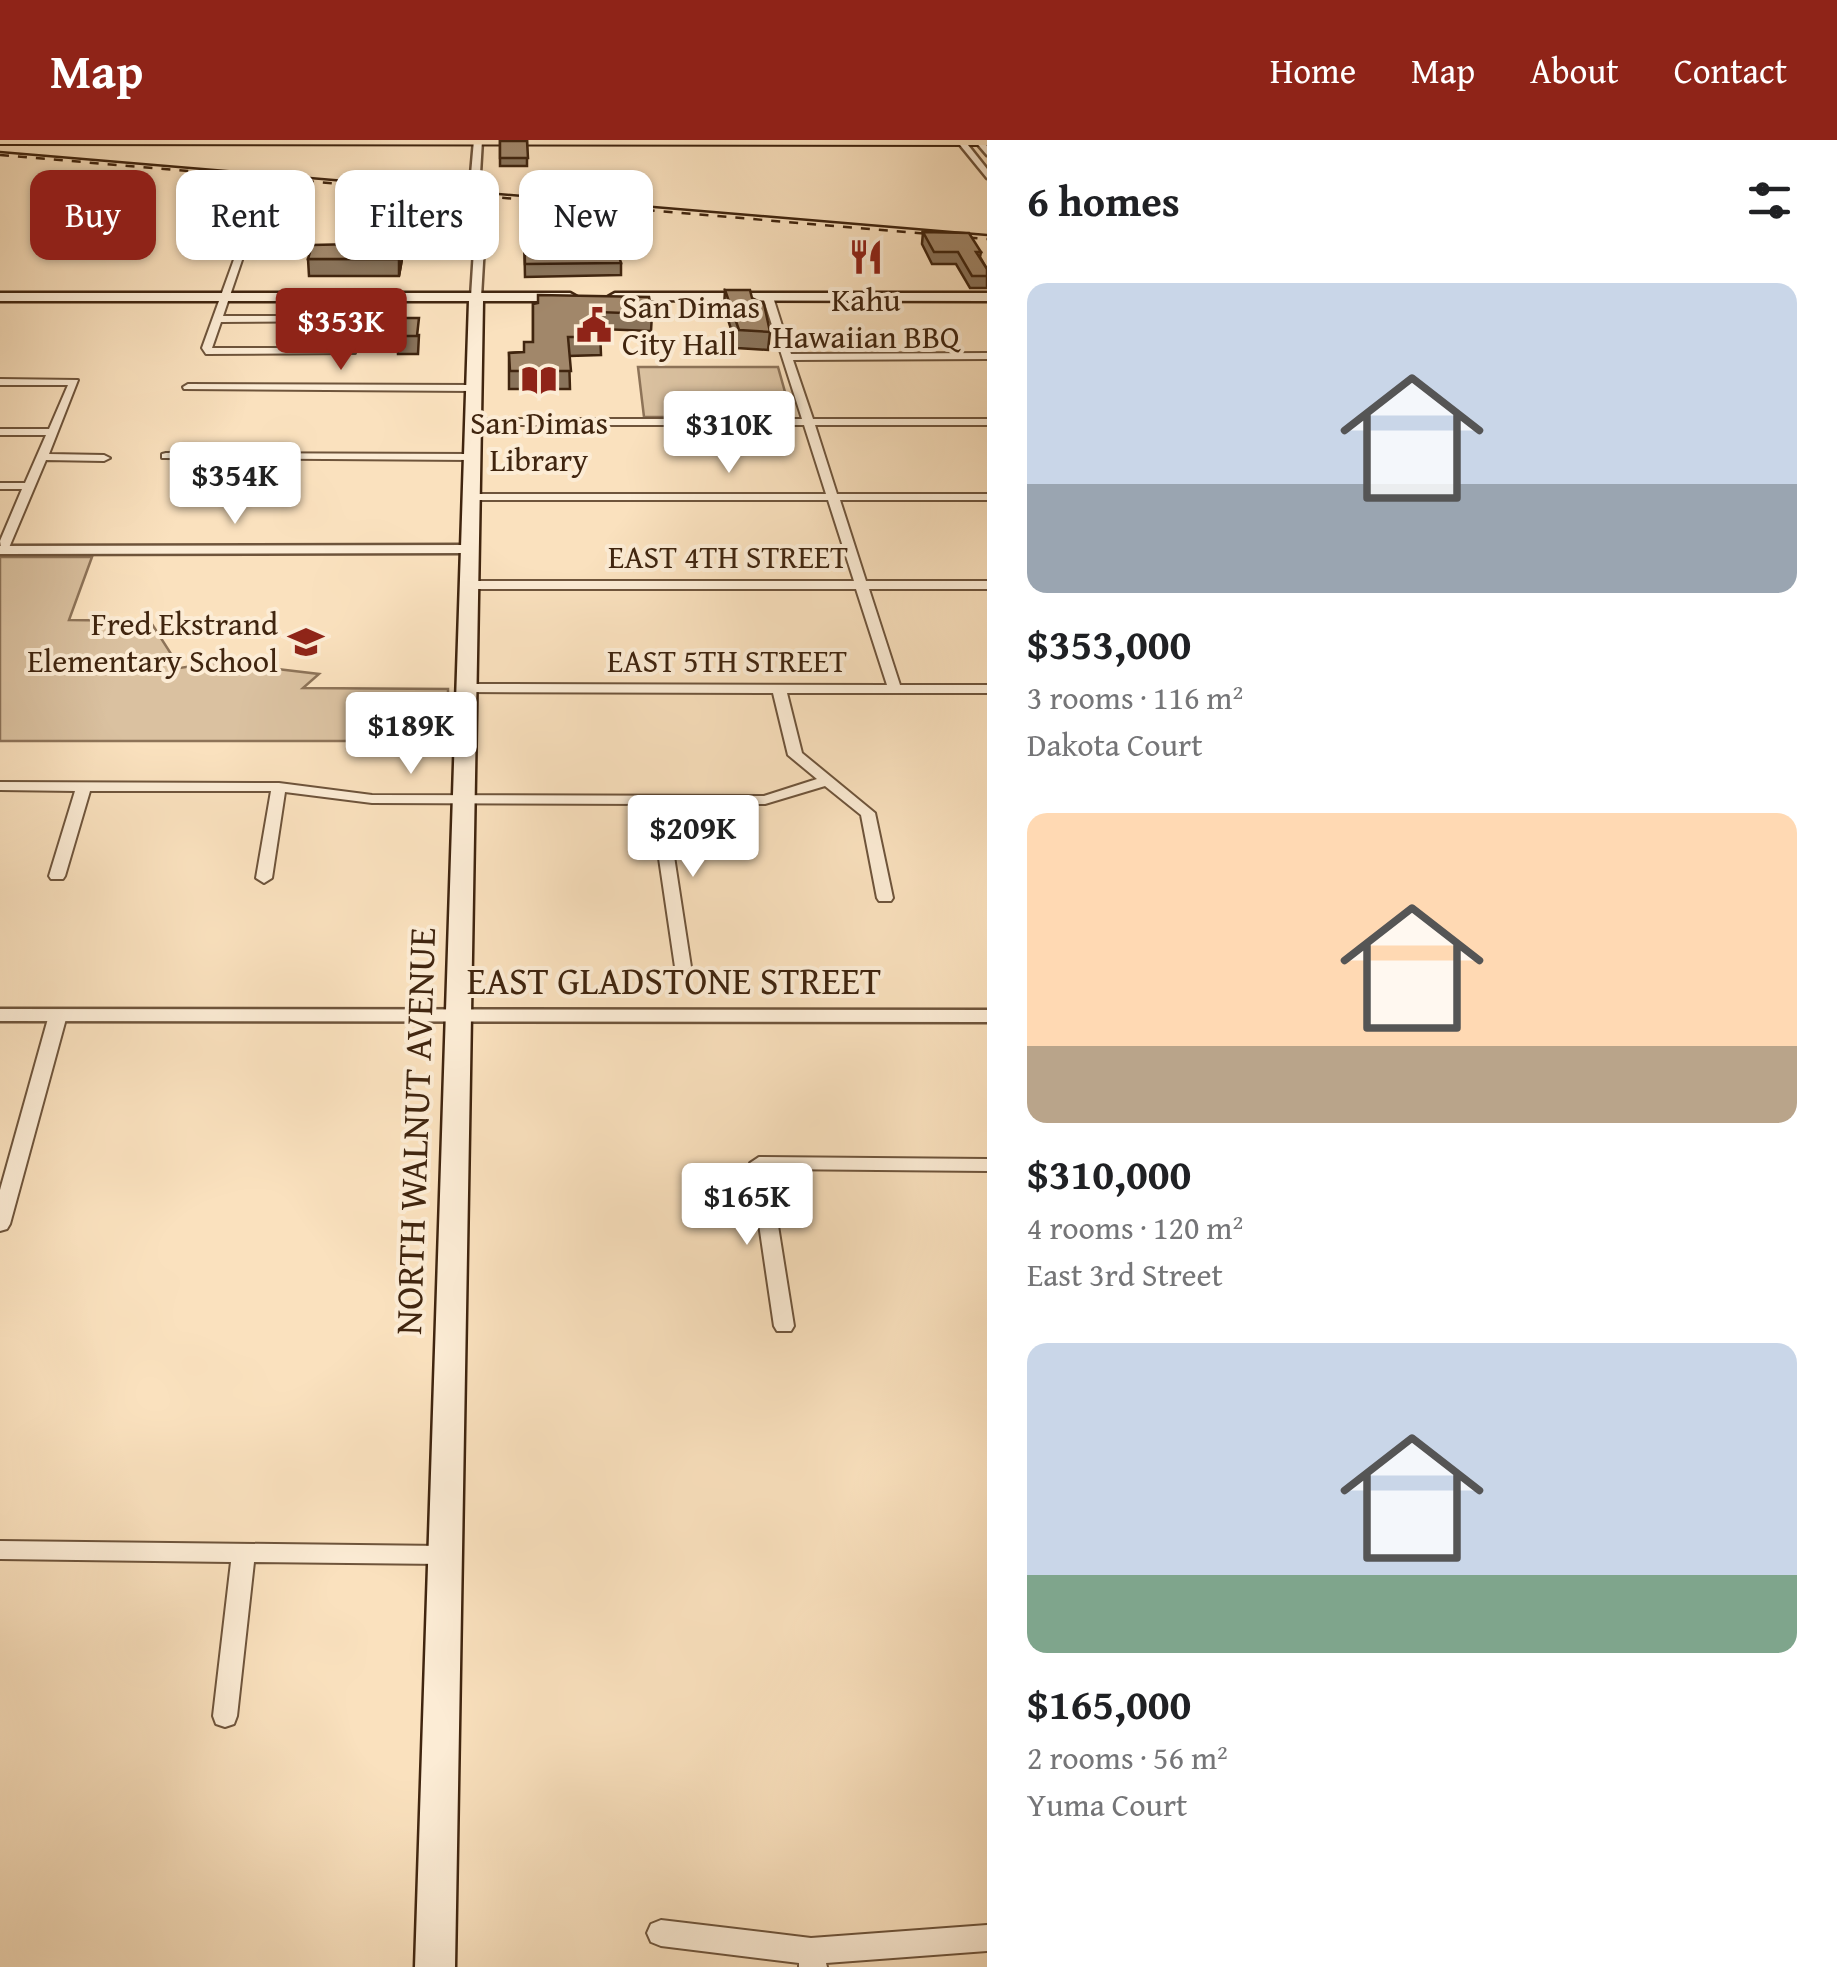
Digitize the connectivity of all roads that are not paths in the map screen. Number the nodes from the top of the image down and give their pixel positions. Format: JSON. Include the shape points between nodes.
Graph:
{"nodes":[{"id":1,"x":0,"y":140,"type":"edge"},
{"id":2,"x":180,"y":140,"type":"edge"},
{"id":3,"x":960,"y":140,"type":"edge"},
{"id":4,"x":978,"y":140,"type":"edge"},
{"id":5,"x":987,"y":140,"type":"edge"},
{"id":6,"x":478,"y":141,"type":"edge"},
{"id":7,"x":987,"y":152,"type":"edge"},
{"id":8,"x":987,"y":175,"type":"edge"},
{"id":9,"x":238,"y":260,"type":"edge"},
{"id":10,"x":0,"y":297,"type":"edge"},
{"id":11,"x":224,"y":297,"type":"junction"},
{"id":12,"x":476,"y":297,"type":"junction"},
{"id":13,"x":768,"y":297,"type":"junction"},
{"id":14,"x":987,"y":297,"type":"edge"},
{"id":15,"x":218,"y":318,"type":"junction"},
{"id":16,"x":299,"y":335,"type":"dead end"},
{"id":17,"x":295,"y":353,"type":"junction"},
{"id":18,"x":987,"y":356,"type":"edge"},
{"id":19,"x":788,"y":357,"type":"junction"},
{"id":20,"x":0,"y":382,"type":"edge"},
{"id":21,"x":188,"y":388,"type":"dead end"},
{"id":22,"x":473,"y":388,"type":"junction"},
{"id":23,"x":472,"y":422,"type":"junction"},
{"id":24,"x":810,"y":422,"type":"junction"},
{"id":25,"x":987,"y":422,"type":"edge"},
{"id":26,"x":0,"y":432,"type":"edge"},
{"id":27,"x":54,"y":432,"type":"junction"},
{"id":28,"x":166,"y":456,"type":"dead end"},
{"id":29,"x":42,"y":457,"type":"junction"},
{"id":30,"x":471,"y":457,"type":"junction"},
{"id":31,"x":104,"y":458,"type":"dead end"},
{"id":32,"x":0,"y":486,"type":"edge"},
{"id":33,"x":30,"y":486,"type":"junction"},
{"id":34,"x":470,"y":497,"type":"junction"},
{"id":35,"x":835,"y":497,"type":"junction"},
{"id":36,"x":987,"y":497,"type":"edge"},
{"id":37,"x":470,"y":549,"type":"junction"},
{"id":38,"x":1,"y":550,"type":"edge"},
{"id":39,"x":468,"y":585,"type":"junction"},
{"id":40,"x":864,"y":585,"type":"junction"},
{"id":41,"x":987,"y":585,"type":"edge"},
{"id":42,"x":466,"y":688,"type":"junction"},
{"id":43,"x":779,"y":688,"type":"junction"},
{"id":44,"x":895,"y":688,"type":"junction"},
{"id":45,"x":987,"y":689,"type":"edge"},
{"id":46,"x":827,"y":781,"type":"junction"},
{"id":47,"x":0,"y":786,"type":"edge"},
{"id":48,"x":84,"y":786,"type":"junction"},
{"id":49,"x":279,"y":787,"type":"junction"},
{"id":50,"x":463,"y":800,"type":"junction"},
{"id":51,"x":658,"y":800,"type":"junction"},
{"id":52,"x":57,"y":876,"type":"dead end"},
{"id":53,"x":264,"y":878,"type":"dead end"},
{"id":54,"x":885,"y":898,"type":"dead end"},
{"id":55,"x":683,"y":967,"type":"dead end"},
{"id":56,"x":0,"y":1015,"type":"edge"},
{"id":57,"x":58,"y":1015,"type":"junction"},
{"id":58,"x":460,"y":1016,"type":"junction"},
{"id":59,"x":987,"y":1016,"type":"edge"},
{"id":60,"x":987,"y":1166,"type":"edge"},
{"id":61,"x":0,"y":1224,"type":"edge"},
{"id":62,"x":784,"y":1326,"type":"dead end"},
{"id":63,"x":0,"y":1550,"type":"edge"},
{"id":64,"x":244,"y":1554,"type":"junction"},
{"id":65,"x":443,"y":1554,"type":"junction"},
{"id":66,"x":225,"y":1716,"type":"dead end"},
{"id":67,"x":660,"y":1933,"type":"dead end"},
{"id":68,"x":987,"y":1938,"type":"edge"},
{"id":69,"x":812,"y":1959,"type":"edge"},
{"id":70,"x":435,"y":1967,"type":"edge"}],
"edges":[{"from":1,"to":2,"type":"main road"},
{"from":2,"to":6,"type":"main road"},
{"from":3,"to":4,"type":"main road"},
{"from":3,"to":6,"type":"main road"},
{"from":3,"to":8,"type":"street"},
{"from":4,"to":5,"type":"main road"},
{"from":4,"to":7,"type":"street"},
{"from":6,"to":12,"type":"street"},
{"from":9,"to":11,"type":"street"},
{"from":10,"to":11,"type":"main road"},
{"from":11,"to":12,"type":"main road"},
{"from":11,"to":15,"type":"street"},
{"from":12,"to":13,"type":"main road"},
{"from":12,"to":22,"type":"main road","name":"NORTH WALNUT AVENUE"},
{"from":13,"to":14,"type":"main road"},
{"from":13,"to":19,"type":"street"},
{"from":15,"to":17,"type":"street","via":[[209,352]]},
{"from":15,"to":17,"type":"street","via":[[361,318],[352,351]]},
{"from":16,"to":17,"type":"street"},
{"from":18,"to":19,"type":"street"},
{"from":19,"to":24,"type":"street"},
{"from":20,"to":27,"type":"street","via":[[74,382]]},
{"from":21,"to":22,"type":"street"},
{"from":22,"to":23,"type":"main road","name":"NORTH WALNUT AVENUE"},
{"from":23,"to":24,"type":"street"},
{"from":23,"to":30,"type":"main road","name":"NORTH WALNUT AVENUE"},
{"from":24,"to":25,"type":"street"},
{"from":24,"to":35,"type":"street"},
{"from":26,"to":27,"type":"street"},
{"from":27,"to":29,"type":"street"},
{"from":28,"to":30,"type":"street"},
{"from":29,"to":31,"type":"street"},
{"from":29,"to":33,"type":"street"},
{"from":30,"to":34,"type":"main road","name":"NORTH WALNUT AVENUE"},
{"from":32,"to":33,"type":"street"},
{"from":33,"to":38,"type":"street"},
{"from":34,"to":35,"type":"street"},
{"from":34,"to":37,"type":"main road","name":"NORTH WALNUT AVENUE"},
{"from":35,"to":36,"type":"street"},
{"from":35,"to":40,"type":"street"},
{"from":37,"to":38,"type":"street"},
{"from":37,"to":39,"type":"main road","name":"NORTH WALNUT AVENUE"},
{"from":39,"to":40,"type":"street","name":"EAST 4TH STREET"},
{"from":39,"to":42,"type":"main road","name":"NORTH WALNUT AVENUE"},
{"from":40,"to":41,"type":"street","name":"EAST 4TH STREET"},
{"from":40,"to":44,"type":"street"},
{"from":42,"to":43,"type":"street","name":"EAST 5TH STREET"},
{"from":42,"to":50,"type":"main road","name":"NORTH WALNUT AVENUE"},
{"from":43,"to":44,"type":"street","name":"EAST 5TH STREET"},
{"from":43,"to":46,"type":"street","via":[[795,755]]},
{"from":44,"to":45,"type":"street","name":"EAST 5TH STREET"},
{"from":46,"to":51,"type":"street","via":[[765,800]]},
{"from":46,"to":54,"type":"street","via":[[868,813]]},
{"from":47,"to":48,"type":"street"},
{"from":48,"to":49,"type":"street"},
{"from":48,"to":52,"type":"street"},
{"from":49,"to":50,"type":"street","via":[[372,799]]},
{"from":49,"to":53,"type":"street"},
{"from":50,"to":51,"type":"street"},
{"from":50,"to":58,"type":"main road","name":"NORTH WALNUT AVENUE"},
{"from":51,"to":55,"type":"street"},
{"from":56,"to":57,"type":"street","name":"EAST GLADSTONE STREET"},
{"from":57,"to":58,"type":"street","name":"EAST GLADSTONE STREET"},
{"from":57,"to":61,"type":"street"},
{"from":58,"to":59,"type":"street","name":"EAST GLADSTONE STREET"},
{"from":58,"to":65,"type":"main road","name":"NORTH WALNUT AVENUE"},
{"from":60,"to":62,"type":"street","via":[[759,1163]]},
{"from":63,"to":64,"type":"street"},
{"from":64,"to":65,"type":"street"},
{"from":64,"to":66,"type":"street"},
{"from":65,"to":70,"type":"main road","name":"NORTH WALNUT AVENUE"},
{"from":67,"to":69,"type":"street"},
{"from":68,"to":69,"type":"street"}]}
